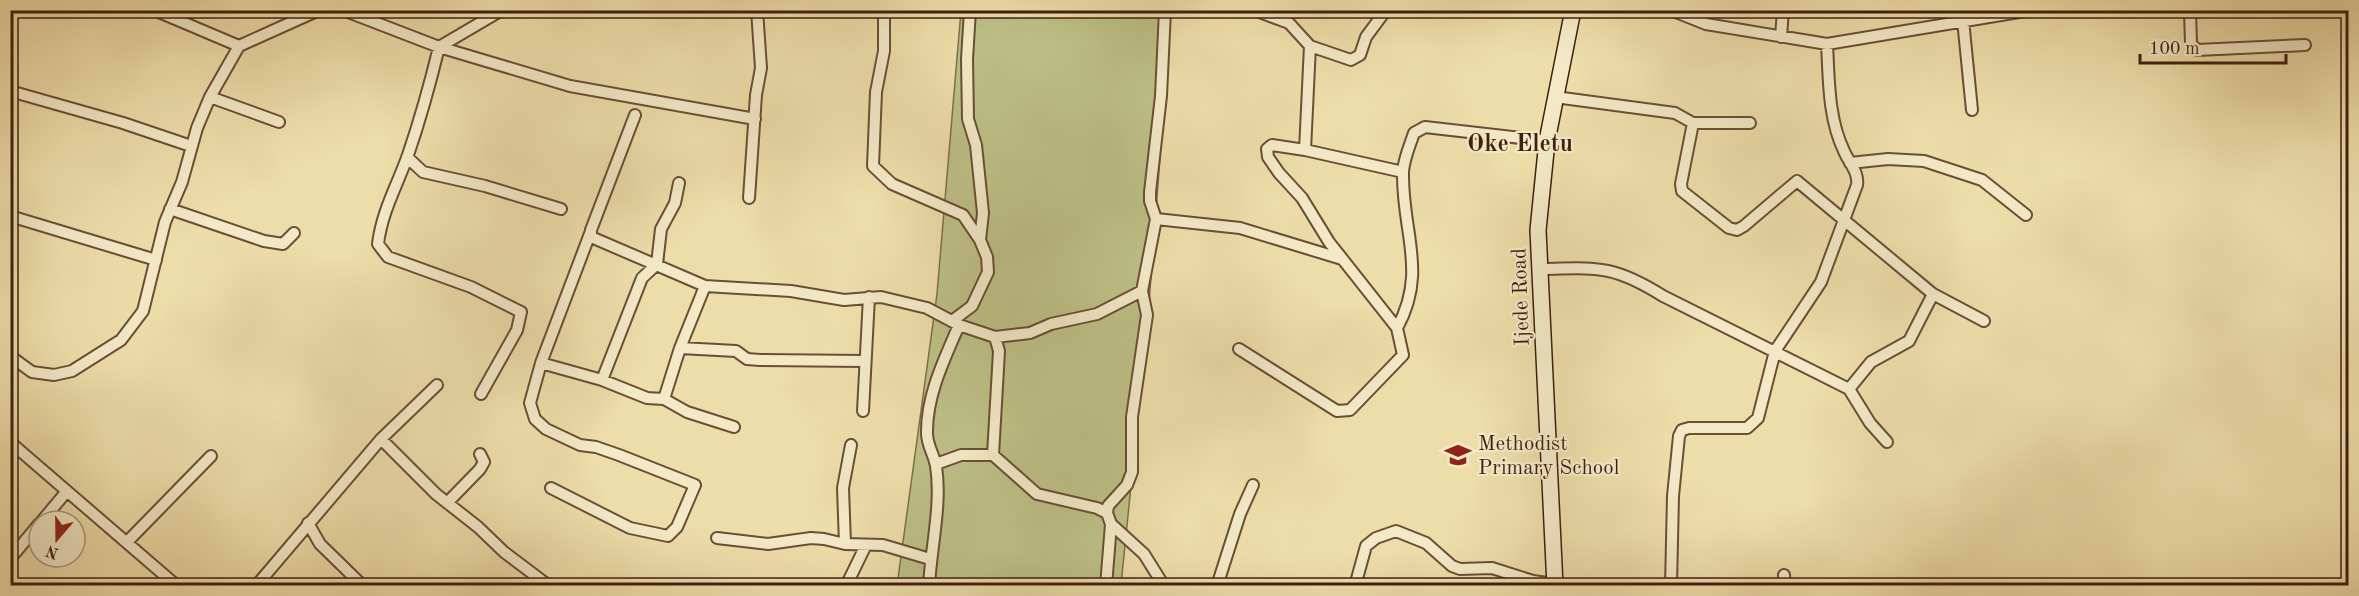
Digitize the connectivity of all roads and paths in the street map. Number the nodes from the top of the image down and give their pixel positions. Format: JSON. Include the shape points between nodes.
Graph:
{"nodes":[{"id":1,"x":154,"y":10,"type":"edge"},
{"id":2,"x":319,"y":10,"type":"edge"},
{"id":3,"x":343,"y":10,"type":"edge"},
{"id":4,"x":502,"y":10,"type":"edge"},
{"id":5,"x":756,"y":10,"type":"edge"},
{"id":6,"x":884,"y":10,"type":"edge"},
{"id":7,"x":970,"y":10,"type":"edge"},
{"id":8,"x":1165,"y":10,"type":"edge"},
{"id":9,"x":1254,"y":10,"type":"edge"},
{"id":10,"x":1386,"y":10,"type":"edge"},
{"id":11,"x":1573,"y":10,"type":"edge"},
{"id":12,"x":1671,"y":10,"type":"edge"},
{"id":13,"x":1783,"y":10,"type":"edge"},
{"id":14,"x":2031,"y":10,"type":"edge"},
{"id":15,"x":2190,"y":10,"type":"edge"},
{"id":16,"x":1963,"y":20,"type":"junction"},
{"id":17,"x":1781,"y":38,"type":"junction"},
{"id":18,"x":1827,"y":44,"type":"junction"},
{"id":19,"x":2305,"y":45,"type":"dead end"},
{"id":20,"x":239,"y":46,"type":"junction"},
{"id":21,"x":1310,"y":46,"type":"junction"},
{"id":22,"x":439,"y":47,"type":"junction"},
{"id":23,"x":10,"y":91,"type":"edge"},
{"id":24,"x":210,"y":97,"type":"junction"},
{"id":25,"x":1555,"y":98,"type":"junction"},
{"id":26,"x":1972,"y":110,"type":"dead end"},
{"id":27,"x":635,"y":115,"type":"dead end"},
{"id":28,"x":755,"y":119,"type":"junction"},
{"id":29,"x":279,"y":122,"type":"dead end"},
{"id":30,"x":1693,"y":123,"type":"junction"},
{"id":31,"x":1750,"y":123,"type":"dead end"},
{"id":32,"x":1547,"y":141,"type":"junction"},
{"id":33,"x":191,"y":146,"type":"junction"},
{"id":34,"x":1305,"y":150,"type":"junction"},
{"id":35,"x":407,"y":157,"type":"junction"},
{"id":36,"x":1850,"y":163,"type":"junction"},
{"id":37,"x":1403,"y":171,"type":"junction"},
{"id":38,"x":678,"y":183,"type":"dead end"},
{"id":39,"x":749,"y":198,"type":"dead end"},
{"id":40,"x":170,"y":209,"type":"junction"},
{"id":41,"x":561,"y":209,"type":"dead end"},
{"id":42,"x":2026,"y":215,"type":"dead end"},
{"id":43,"x":10,"y":216,"type":"edge"},
{"id":44,"x":1156,"y":219,"type":"junction"},
{"id":45,"x":1844,"y":222,"type":"junction"},
{"id":46,"x":591,"y":230,"type":"junction"},
{"id":47,"x":294,"y":233,"type":"dead end"},
{"id":48,"x":980,"y":240,"type":"junction"},
{"id":49,"x":1342,"y":259,"type":"junction"},
{"id":50,"x":156,"y":260,"type":"junction"},
{"id":51,"x":657,"y":264,"type":"junction"},
{"id":52,"x":1539,"y":269,"type":"junction"},
{"id":53,"x":705,"y":286,"type":"junction"},
{"id":54,"x":1142,"y":291,"type":"junction"},
{"id":55,"x":1933,"y":294,"type":"junction"},
{"id":56,"x":869,"y":297,"type":"junction"},
{"id":57,"x":1984,"y":321,"type":"dead end"},
{"id":58,"x":955,"y":323,"type":"junction"},
{"id":59,"x":1397,"y":328,"type":"junction"},
{"id":60,"x":995,"y":338,"type":"junction"},
{"id":61,"x":680,"y":348,"type":"junction"},
{"id":62,"x":1239,"y":349,"type":"dead end"},
{"id":63,"x":1775,"y":351,"type":"junction"},
{"id":64,"x":10,"y":356,"type":"edge"},
{"id":65,"x":864,"y":361,"type":"junction"},
{"id":66,"x":541,"y":363,"type":"junction"},
{"id":67,"x":602,"y":380,"type":"junction"},
{"id":68,"x":437,"y":385,"type":"dead end"},
{"id":69,"x":1849,"y":389,"type":"junction"},
{"id":70,"x":481,"y":394,"type":"dead end"},
{"id":71,"x":663,"y":399,"type":"junction"},
{"id":72,"x":863,"y":411,"type":"dead end"},
{"id":73,"x":734,"y":427,"type":"dead end"},
{"id":74,"x":381,"y":439,"type":"junction"},
{"id":75,"x":10,"y":442,"type":"edge"},
{"id":76,"x":1887,"y":442,"type":"dead end"},
{"id":77,"x":851,"y":446,"type":"dead end"},
{"id":78,"x":480,"y":454,"type":"dead end"},
{"id":79,"x":993,"y":455,"type":"junction"},
{"id":80,"x":211,"y":456,"type":"dead end"},
{"id":81,"x":936,"y":464,"type":"junction"},
{"id":82,"x":1254,"y":485,"type":"dead end"},
{"id":83,"x":551,"y":488,"type":"dead end"},
{"id":84,"x":67,"y":491,"type":"junction"},
{"id":85,"x":447,"y":503,"type":"junction"},
{"id":86,"x":52,"y":509,"type":"edge"},
{"id":87,"x":1104,"y":509,"type":"junction"},
{"id":88,"x":308,"y":523,"type":"junction"},
{"id":89,"x":1111,"y":524,"type":"junction"},
{"id":90,"x":717,"y":538,"type":"dead end"},
{"id":91,"x":27,"y":539,"type":"edge"},
{"id":92,"x":127,"y":542,"type":"junction"},
{"id":93,"x":845,"y":544,"type":"junction"},
{"id":94,"x":866,"y":545,"type":"junction"},
{"id":95,"x":10,"y":559,"type":"edge"},
{"id":96,"x":930,"y":559,"type":"junction"},
{"id":97,"x":177,"y":585,"type":"edge"},
{"id":98,"x":256,"y":585,"type":"edge"},
{"id":99,"x":363,"y":585,"type":"edge"},
{"id":100,"x":549,"y":585,"type":"edge"},
{"id":101,"x":846,"y":585,"type":"edge"},
{"id":102,"x":929,"y":585,"type":"edge"},
{"id":103,"x":1106,"y":585,"type":"edge"},
{"id":104,"x":1164,"y":585,"type":"edge"},
{"id":105,"x":1217,"y":585,"type":"edge"},
{"id":106,"x":1355,"y":585,"type":"edge"},
{"id":107,"x":1555,"y":585,"type":"edge"},
{"id":108,"x":1671,"y":585,"type":"edge"}],
"edges":[{"from":1,"to":20,"type":"street"},
{"from":2,"to":20,"type":"street"},
{"from":3,"to":22,"type":"street"},
{"from":4,"to":22,"type":"street"},
{"from":5,"to":28,"type":"street","via":[[760,68]]},
{"from":6,"to":48,"type":"street","via":[[873,166],[892,184],[963,215]]},
{"from":7,"to":48,"type":"street","via":[[968,119],[976,145],[983,213]]},
{"from":8,"to":44,"type":"street","via":[[1161,96],[1150,192]]},
{"from":9,"to":21,"type":"street","via":[[1289,23]]},
{"from":10,"to":21,"type":"street","via":[[1355,59]]},
{"from":11,"to":25,"type":"main road","name":"Ijede Road"},
{"from":12,"to":17,"type":"street","via":[[1706,24]]},
{"from":13,"to":17,"type":"street"},
{"from":14,"to":16,"type":"street"},
{"from":15,"to":19,"type":"street","via":[[2192,44],[2197,50]]},
{"from":16,"to":18,"type":"street"},
{"from":16,"to":26,"type":"street"},
{"from":17,"to":18,"type":"street"},
{"from":18,"to":36,"type":"street","via":[[1836,127]]},
{"from":20,"to":24,"type":"street"},
{"from":21,"to":34,"type":"street"},
{"from":22,"to":28,"type":"street","via":[[570,86]]},
{"from":22,"to":35,"type":"street"},
{"from":23,"to":33,"type":"street"},
{"from":24,"to":29,"type":"street"},
{"from":24,"to":33,"type":"street"},
{"from":25,"to":30,"type":"street","via":[[1675,113]]},
{"from":25,"to":32,"type":"main road","name":"Ijede Road"},
{"from":27,"to":46,"type":"street"},
{"from":28,"to":39,"type":"street"},
{"from":30,"to":31,"type":"street"},
{"from":30,"to":45,"type":"street","via":[[1682,191],[1729,228],[1737,230],[1744,226],[1797,181]]},
{"from":32,"to":37,"type":"street","via":[[1425,127],[1414,133]]},
{"from":32,"to":52,"type":"main road","name":"Ijede Road","via":[[1541,183]]},
{"from":33,"to":40,"type":"street"},
{"from":34,"to":37,"type":"street"},
{"from":34,"to":49,"type":"street","via":[[1272,145],[1267,149],[1268,157],[1302,198]]},
{"from":35,"to":41,"type":"street","via":[[423,172]]},
{"from":35,"to":70,"type":"street","via":[[384,211],[378,244],[382,250],[388,257],[471,287],[521,312],[517,330]]},
{"from":36,"to":42,"type":"street","via":[[1924,161],[1982,180]]},
{"from":36,"to":45,"type":"street","via":[[1858,177]]},
{"from":37,"to":59,"type":"street","via":[[1414,272],[1407,310]]},
{"from":38,"to":51,"type":"street","via":[[675,203],[661,229]]},
{"from":40,"to":47,"type":"street","via":[[264,241],[283,243]]},
{"from":40,"to":50,"type":"street"},
{"from":43,"to":50,"type":"street"},
{"from":44,"to":49,"type":"street","via":[[1240,228]]},
{"from":44,"to":54,"type":"street"},
{"from":45,"to":55,"type":"street"},
{"from":45,"to":63,"type":"street","via":[[1816,291]]},
{"from":46,"to":51,"type":"street","via":[[591,237],[598,242]]},
{"from":46,"to":66,"type":"street"},
{"from":48,"to":58,"type":"street","via":[[988,264],[986,280],[972,306]]},
{"from":49,"to":59,"type":"street"},
{"from":50,"to":64,"type":"street","via":[[143,311],[112,347],[72,371],[54,375],[33,372]]},
{"from":51,"to":53,"type":"street"},
{"from":51,"to":67,"type":"street","via":[[642,278]]},
{"from":52,"to":63,"type":"street","via":[[1594,268],[1622,273]]},
{"from":52,"to":107,"type":"main road","name":"Ijede Road"},
{"from":53,"to":56,"type":"street","via":[[791,291],[844,300]]},
{"from":53,"to":61,"type":"street"},
{"from":54,"to":60,"type":"street","via":[[1097,314],[1030,333]]},
{"from":54,"to":87,"type":"street","via":[[1147,315],[1132,417],[1132,472],[1121,494]]},
{"from":55,"to":57,"type":"street"},
{"from":55,"to":69,"type":"street","via":[[1908,341],[1880,356]]},
{"from":56,"to":58,"type":"street","via":[[927,308]]},
{"from":56,"to":65,"type":"street"},
{"from":58,"to":60,"type":"street"},
{"from":58,"to":81,"type":"street","via":[[928,419],[928,446]]},
{"from":59,"to":62,"type":"street","via":[[1403,355],[1344,412]]},
{"from":60,"to":79,"type":"street","via":[[999,346]]},
{"from":61,"to":65,"type":"street","via":[[736,351],[754,360]]},
{"from":61,"to":71,"type":"street"},
{"from":63,"to":69,"type":"street"},
{"from":63,"to":108,"type":"street","via":[[1753,425],[1689,428],[1679,436]]},
{"from":65,"to":72,"type":"street"},
{"from":66,"to":67,"type":"street"},
{"from":66,"to":83,"type":"street","via":[[530,403],[535,419],[546,429],[580,445],[619,455],[695,485],[677,527],[668,536],[630,528]]},
{"from":67,"to":71,"type":"street","via":[[647,398]]},
{"from":68,"to":74,"type":"street"},
{"from":69,"to":76,"type":"street"},
{"from":71,"to":73,"type":"street","via":[[687,412]]},
{"from":74,"to":85,"type":"street"},
{"from":74,"to":88,"type":"street"},
{"from":75,"to":84,"type":"street"},
{"from":77,"to":93,"type":"street","via":[[843,488]]},
{"from":78,"to":85,"type":"street","via":[[484,462],[480,469]]},
{"from":79,"to":81,"type":"street","via":[[961,455]]},
{"from":79,"to":87,"type":"street","via":[[1037,494]]},
{"from":80,"to":92,"type":"street"},
{"from":81,"to":96,"type":"street"},
{"from":82,"to":105,"type":"street","via":[[1240,514]]},
{"from":84,"to":86,"type":"street"},
{"from":84,"to":92,"type":"street"},
{"from":85,"to":100,"type":"street"},
{"from":87,"to":89,"type":"street"},
{"from":88,"to":98,"type":"street"},
{"from":88,"to":99,"type":"street","via":[[320,544]]},
{"from":89,"to":103,"type":"street"},
{"from":89,"to":104,"type":"street","via":[[1144,554]]},
{"from":90,"to":93,"type":"street","via":[[768,544],[811,538]]},
{"from":91,"to":95,"type":"street"},
{"from":92,"to":97,"type":"street"},
{"from":93,"to":94,"type":"street"},
{"from":94,"to":96,"type":"street","via":[[883,545]]},
{"from":94,"to":101,"type":"street"},
{"from":96,"to":102,"type":"street"},
{"from":106,"to":107,"type":"street","via":[[1366,546],[1396,531],[1426,543],[1452,566],[1492,568]]}]}
